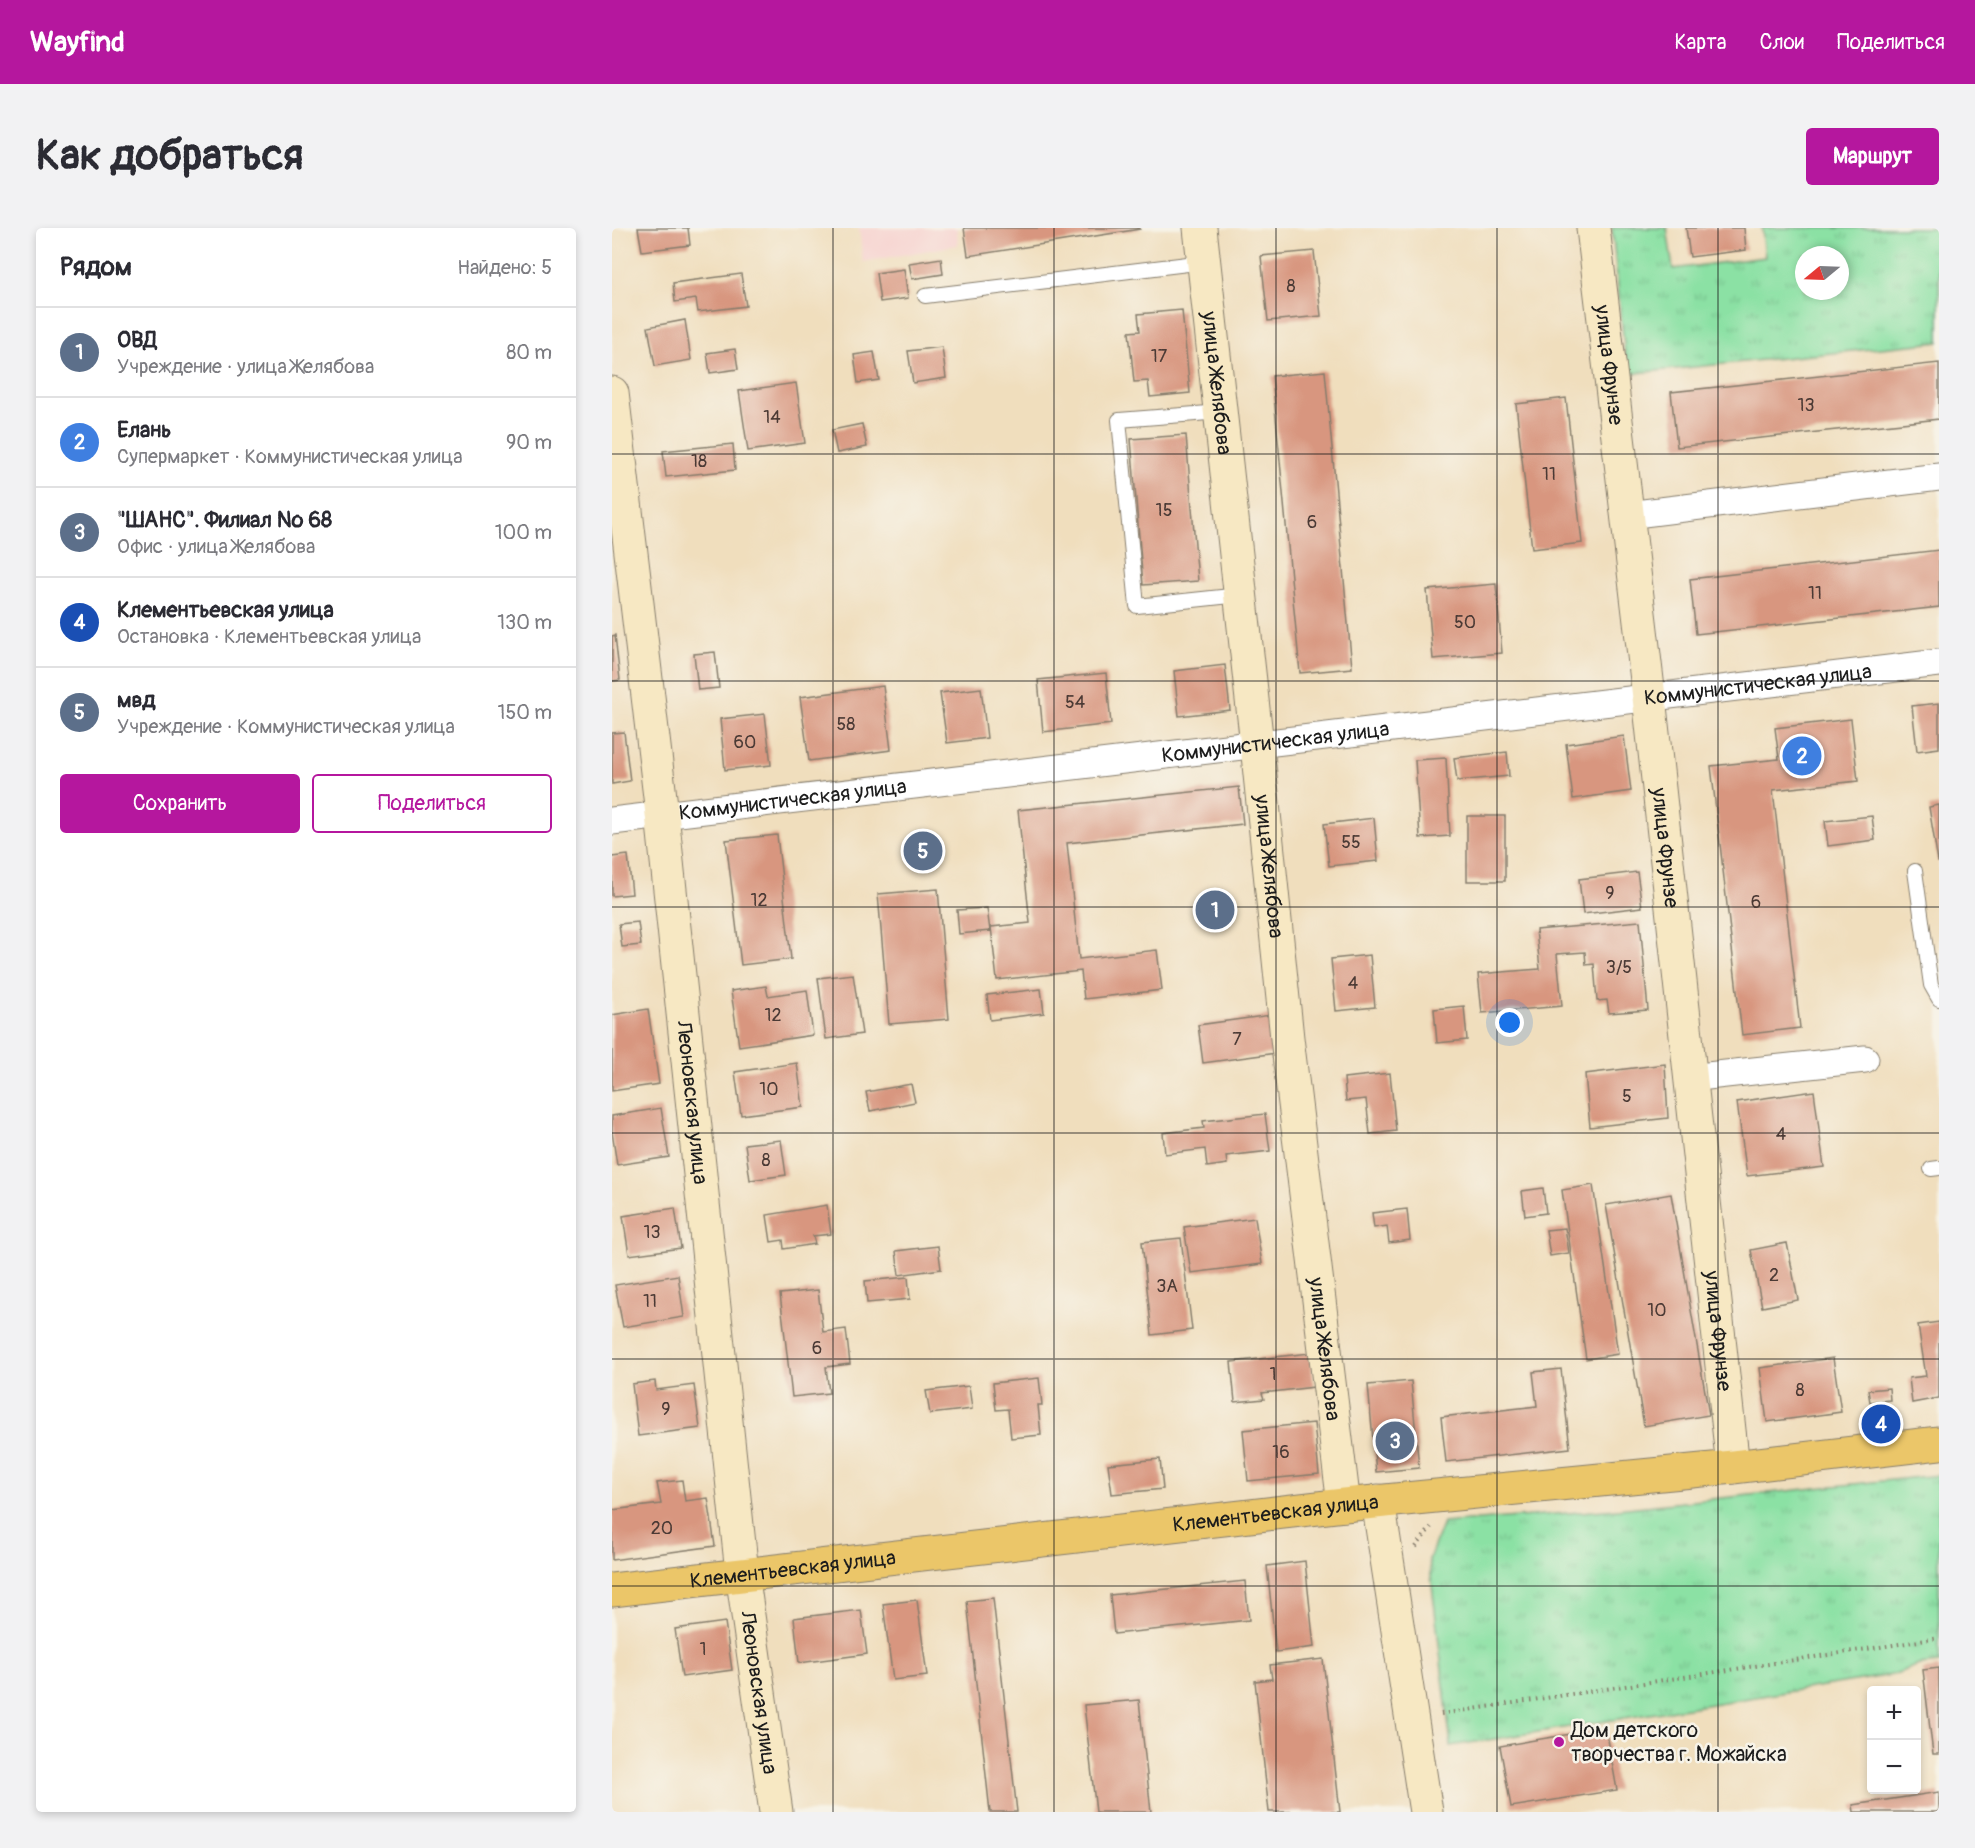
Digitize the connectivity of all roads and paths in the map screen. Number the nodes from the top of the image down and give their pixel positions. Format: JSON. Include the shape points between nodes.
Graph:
{"nodes":[{"id":1,"x":1200,"y":228,"type":"edge"},
{"id":2,"x":1593,"y":228,"type":"edge"},
{"id":3,"x":1204,"y":262,"type":"junction"},
{"id":4,"x":925,"y":296,"type":"dead end"},
{"id":5,"x":612,"y":393,"type":"edge"},
{"id":6,"x":1221,"y":412,"type":"junction"},
{"id":7,"x":1939,"y":477,"type":"edge"},
{"id":8,"x":1627,"y":515,"type":"junction"},
{"id":9,"x":1240,"y":595,"type":"junction"},
{"id":10,"x":1939,"y":663,"type":"edge"},
{"id":11,"x":1648,"y":697,"type":"junction"},
{"id":12,"x":1257,"y":745,"type":"junction"},
{"id":13,"x":662,"y":814,"type":"junction"},
{"id":14,"x":612,"y":821,"type":"edge"},
{"id":15,"x":1915,"y":871,"type":"dead end"},
{"id":16,"x":1939,"y":999,"type":"edge"},
{"id":17,"x":1866,"y":1059,"type":"dead end"},
{"id":18,"x":1689,"y":1078,"type":"junction"},
{"id":19,"x":1939,"y":1443,"type":"edge"},
{"id":20,"x":1733,"y":1467,"type":"junction"},
{"id":21,"x":1378,"y":1501,"type":"junction"},
{"id":22,"x":1344,"y":1505,"type":"junction"},
{"id":23,"x":1436,"y":1522,"type":"dead end"},
{"id":24,"x":1415,"y":1550,"type":"dead end"},
{"id":25,"x":742,"y":1574,"type":"junction"},
{"id":26,"x":612,"y":1590,"type":"edge"},
{"id":27,"x":1939,"y":1638,"type":"edge"},
{"id":28,"x":1432,"y":1715,"type":"dead end"},
{"id":29,"x":776,"y":1812,"type":"edge"},
{"id":30,"x":1426,"y":1812,"type":"edge"}],
"edges":[{"from":1,"to":3,"type":"street","name":"улица Желябова"},
{"from":2,"to":8,"type":"street","name":"улица Фрунзе"},
{"from":3,"to":4,"type":"lane"},
{"from":3,"to":6,"type":"street","name":"улица Желябова"},
{"from":5,"to":13,"type":"street","name":"Леоновская улица"},
{"from":6,"to":9,"type":"street","name":"улица Желябова"},
{"from":6,"to":9,"type":"lane","via":[[1119,420],[1137,606]]},
{"from":7,"to":8,"type":"street"},
{"from":8,"to":11,"type":"street","name":"улица Фрунзе"},
{"from":9,"to":12,"type":"street","name":"улица Желябова"},
{"from":10,"to":11,"type":"street","name":"Коммунистическая улица"},
{"from":11,"to":12,"type":"street","name":"Коммунистическая улица"},
{"from":11,"to":18,"type":"street","name":"улица Фрунзе"},
{"from":12,"to":13,"type":"street","name":"Коммунистическая улица"},
{"from":12,"to":22,"type":"street","name":"улица Желябова","via":[[1287,1038]]},
{"from":13,"to":14,"type":"street","name":"Коммунистическая улица"},
{"from":13,"to":25,"type":"street","name":"Леоновская улица"},
{"from":15,"to":16,"type":"lane","via":[[1931,985]]},
{"from":17,"to":18,"type":"street"},
{"from":18,"to":20,"type":"street","name":"улица Фрунзе"},
{"from":19,"to":20,"type":"main road","name":"Клементьевская улица"},
{"from":20,"to":21,"type":"main road","name":"Клементьевская улица"},
{"from":21,"to":22,"type":"main road","name":"Клементьевская улица"},
{"from":21,"to":30,"type":"street"},
{"from":22,"to":25,"type":"main road","name":"Клементьевская улица"},
{"from":23,"to":24,"type":"path"},
{"from":25,"to":26,"type":"main road","name":"Клементьевская улица"},
{"from":25,"to":29,"type":"street","name":"Леоновская улица"},
{"from":27,"to":28,"type":"path"}]}
